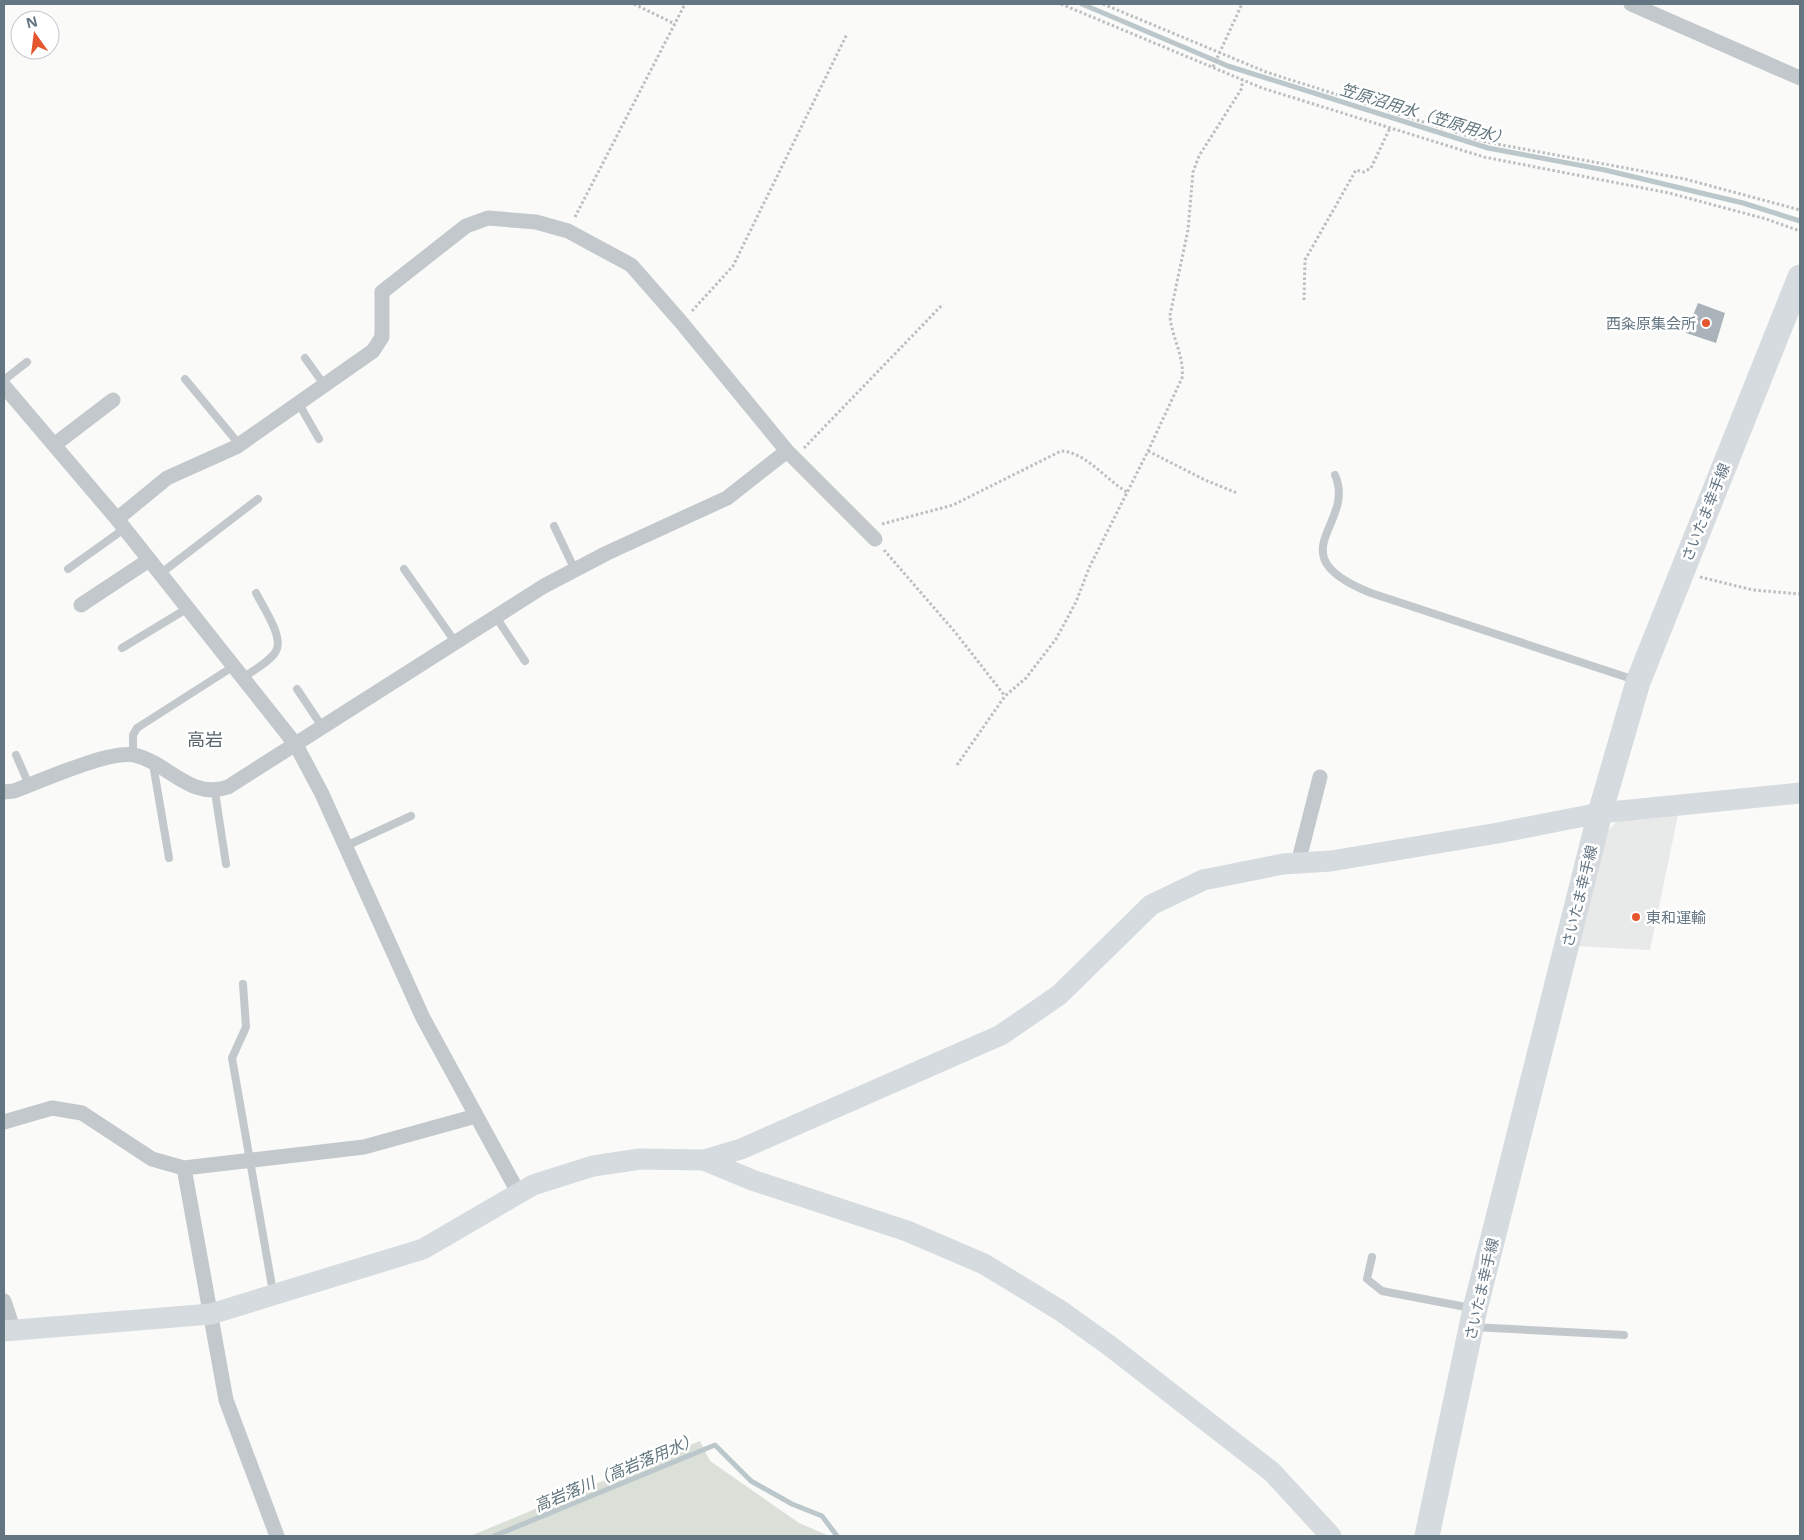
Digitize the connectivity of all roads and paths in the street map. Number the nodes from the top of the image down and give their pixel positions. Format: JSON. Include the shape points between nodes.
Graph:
{"nodes":[{"id":1,"x":634,"y":4,"type":"edge"},
{"id":2,"x":685,"y":4,"type":"edge"},
{"id":3,"x":1061,"y":4,"type":"edge"},
{"id":4,"x":1103,"y":4,"type":"edge"},
{"id":5,"x":1242,"y":4,"type":"edge"},
{"id":6,"x":1631,"y":4,"type":"edge"},
{"id":7,"x":675,"y":24,"type":"junction"},
{"id":8,"x":847,"y":34,"type":"dead end"},
{"id":9,"x":1220,"y":53,"type":"junction"},
{"id":10,"x":1213,"y":67,"type":"junction"},
{"id":11,"x":1800,"y":78,"type":"edge"},
{"id":12,"x":1242,"y":79,"type":"junction"},
{"id":13,"x":1390,"y":128,"type":"junction"},
{"id":14,"x":1800,"y":210,"type":"edge"},
{"id":15,"x":568,"y":230,"type":"junction"},
{"id":16,"x":1800,"y":231,"type":"edge"},
{"id":17,"x":1800,"y":277,"type":"edge"},
{"id":18,"x":1304,"y":300,"type":"dead end"},
{"id":19,"x":943,"y":304,"type":"dead end"},
{"id":20,"x":681,"y":322,"type":"junction"},
{"id":21,"x":305,"y":358,"type":"dead end"},
{"id":22,"x":28,"y":362,"type":"dead end"},
{"id":23,"x":185,"y":379,"type":"dead end"},
{"id":24,"x":4,"y":380,"type":"edge"},
{"id":25,"x":4,"y":386,"type":"edge"},
{"id":26,"x":325,"y":386,"type":"junction"},
{"id":27,"x":113,"y":400,"type":"dead end"},
{"id":28,"x":299,"y":404,"type":"junction"},
{"id":29,"x":319,"y":439,"type":"dead end"},
{"id":30,"x":239,"y":444,"type":"junction"},
{"id":31,"x":54,"y":445,"type":"junction"},
{"id":32,"x":1148,"y":451,"type":"junction"},
{"id":33,"x":790,"y":455,"type":"junction"},
{"id":34,"x":1335,"y":475,"type":"dead end"},
{"id":35,"x":1127,"y":492,"type":"junction"},
{"id":36,"x":1238,"y":493,"type":"dead end"},
{"id":37,"x":258,"y":499,"type":"dead end"},
{"id":38,"x":121,"y":524,"type":"junction"},
{"id":39,"x":554,"y":526,"type":"dead end"},
{"id":40,"x":870,"y":535,"type":"junction"},
{"id":41,"x":149,"y":560,"type":"junction"},
{"id":42,"x":68,"y":569,"type":"dead end"},
{"id":43,"x":404,"y":569,"type":"dead end"},
{"id":44,"x":575,"y":570,"type":"junction"},
{"id":45,"x":1681,"y":571,"type":"junction"},
{"id":46,"x":160,"y":574,"type":"junction"},
{"id":47,"x":256,"y":593,"type":"dead end"},
{"id":48,"x":1800,"y":594,"type":"edge"},
{"id":49,"x":81,"y":606,"type":"dead end"},
{"id":50,"x":188,"y":608,"type":"junction"},
{"id":51,"x":496,"y":617,"type":"junction"},
{"id":52,"x":456,"y":643,"type":"junction"},
{"id":53,"x":122,"y":648,"type":"dead end"},
{"id":54,"x":525,"y":661,"type":"dead end"},
{"id":55,"x":238,"y":672,"type":"junction"},
{"id":56,"x":1638,"y":682,"type":"junction"},
{"id":57,"x":297,"y":689,"type":"dead end"},
{"id":58,"x":1005,"y":696,"type":"junction"},
{"id":59,"x":323,"y":728,"type":"junction"},
{"id":60,"x":296,"y":745,"type":"junction"},
{"id":61,"x":16,"y":755,"type":"dead end"},
{"id":62,"x":133,"y":755,"type":"junction"},
{"id":63,"x":153,"y":762,"type":"junction"},
{"id":64,"x":958,"y":765,"type":"dead end"},
{"id":65,"x":1320,"y":777,"type":"dead end"},
{"id":66,"x":29,"y":785,"type":"junction"},
{"id":67,"x":4,"y":792,"type":"edge"},
{"id":68,"x":215,"y":792,"type":"junction"},
{"id":69,"x":1800,"y":793,"type":"edge"},
{"id":70,"x":1600,"y":813,"type":"junction"},
{"id":71,"x":411,"y":816,"type":"dead end"},
{"id":72,"x":346,"y":846,"type":"junction"},
{"id":73,"x":169,"y":858,"type":"dead end"},
{"id":74,"x":1298,"y":863,"type":"junction"},
{"id":75,"x":226,"y":864,"type":"dead end"},
{"id":76,"x":243,"y":984,"type":"dead end"},
{"id":77,"x":476,"y":1116,"type":"junction"},
{"id":78,"x":4,"y":1122,"type":"edge"},
{"id":79,"x":704,"y":1160,"type":"junction"},
{"id":80,"x":248,"y":1161,"type":"junction"},
{"id":81,"x":184,"y":1168,"type":"junction"},
{"id":82,"x":518,"y":1192,"type":"junction"},
{"id":83,"x":1372,"y":1257,"type":"dead end"},
{"id":84,"x":274,"y":1294,"type":"junction"},
{"id":85,"x":4,"y":1301,"type":"edge"},
{"id":86,"x":211,"y":1314,"type":"junction"},
{"id":87,"x":1473,"y":1318,"type":"junction"},
{"id":88,"x":9,"y":1331,"type":"edge"},
{"id":89,"x":1624,"y":1335,"type":"dead end"},
{"id":90,"x":277,"y":1536,"type":"edge"},
{"id":91,"x":1331,"y":1536,"type":"edge"},
{"id":92,"x":1427,"y":1536,"type":"edge"}],
"edges":[{"from":1,"to":7,"type":"path"},
{"from":2,"to":7,"type":"path"},
{"from":3,"to":10,"type":"path"},
{"from":4,"to":9,"type":"path"},
{"from":5,"to":9,"type":"path"},
{"from":6,"to":11,"type":"street"},
{"from":7,"to":15,"type":"path"},
{"from":8,"to":20,"type":"path","via":[[733,266]]},
{"from":9,"to":10,"type":"path"},
{"from":9,"to":14,"type":"path","via":[[1266,72],[1486,142],[1685,179]]},
{"from":10,"to":12,"type":"path"},
{"from":12,"to":13,"type":"path"},
{"from":12,"to":32,"type":"path","via":[[1242,88],[1199,156],[1193,172],[1188,230],[1170,315],[1182,372]]},
{"from":13,"to":16,"type":"path","via":[[1484,157],[1669,193]]},
{"from":13,"to":18,"type":"path","via":[[1371,168],[1364,172],[1356,170],[1305,260]]},
{"from":15,"to":20,"type":"street","via":[[631,265]]},
{"from":15,"to":26,"type":"street","via":[[536,222],[488,218],[466,226],[382,292],[382,337],[373,351]]},
{"from":17,"to":45,"type":"main road","name":"さいたま幸手線"},
{"from":19,"to":33,"type":"path"},
{"from":20,"to":33,"type":"street"},
{"from":21,"to":26,"type":"lane"},
{"from":22,"to":24,"type":"lane"},
{"from":23,"to":30,"type":"lane"},
{"from":25,"to":31,"type":"street"},
{"from":26,"to":28,"type":"street"},
{"from":27,"to":31,"type":"street"},
{"from":28,"to":29,"type":"lane"},
{"from":28,"to":30,"type":"street"},
{"from":30,"to":38,"type":"street","via":[[166,478]]},
{"from":31,"to":38,"type":"street"},
{"from":32,"to":35,"type":"path"},
{"from":32,"to":36,"type":"path"},
{"from":33,"to":40,"type":"street"},
{"from":33,"to":44,"type":"street","via":[[727,498]]},
{"from":34,"to":56,"type":"lane","via":[[1339,497],[1325,534],[1323,554],[1328,569],[1338,577],[1370,593]]},
{"from":35,"to":40,"type":"path","via":[[1076,453],[1061,451],[952,505],[899,518]]},
{"from":35,"to":58,"type":"path","via":[[1056,639],[1026,678]]},
{"from":37,"to":46,"type":"lane"},
{"from":38,"to":41,"type":"street"},
{"from":38,"to":42,"type":"lane"},
{"from":39,"to":44,"type":"lane"},
{"from":40,"to":58,"type":"path","via":[[955,632]]},
{"from":41,"to":46,"type":"street"},
{"from":41,"to":49,"type":"street"},
{"from":43,"to":52,"type":"lane"},
{"from":44,"to":51,"type":"street"},
{"from":45,"to":48,"type":"path","via":[[1753,590]]},
{"from":45,"to":56,"type":"main road","name":"さいたま幸手線"},
{"from":46,"to":50,"type":"street"},
{"from":47,"to":55,"type":"lane","via":[[274,628],[278,644],[276,652]]},
{"from":50,"to":53,"type":"lane"},
{"from":50,"to":55,"type":"street"},
{"from":51,"to":52,"type":"street"},
{"from":51,"to":54,"type":"lane"},
{"from":52,"to":59,"type":"street"},
{"from":55,"to":60,"type":"street"},
{"from":55,"to":62,"type":"lane","via":[[137,728],[133,735]]},
{"from":56,"to":70,"type":"main road","name":"さいたま幸手線"},
{"from":57,"to":59,"type":"lane"},
{"from":58,"to":64,"type":"path"},
{"from":59,"to":60,"type":"street"},
{"from":60,"to":68,"type":"street"},
{"from":60,"to":72,"type":"street"},
{"from":61,"to":66,"type":"lane"},
{"from":62,"to":63,"type":"street"},
{"from":62,"to":66,"type":"street","via":[[111,756]]},
{"from":63,"to":68,"type":"street","via":[[189,785]]},
{"from":63,"to":73,"type":"lane"},
{"from":65,"to":74,"type":"street"},
{"from":66,"to":67,"type":"street"},
{"from":68,"to":75,"type":"lane"},
{"from":69,"to":70,"type":"street"},
{"from":70,"to":74,"type":"street","via":[[1331,861]]},
{"from":70,"to":87,"type":"main road","name":"さいたま幸手線"},
{"from":71,"to":72,"type":"lane"},
{"from":72,"to":77,"type":"street","via":[[423,1018]]},
{"from":74,"to":79,"type":"street","via":[[1203,880],[1173,893],[1150,905],[1059,995],[1001,1035],[741,1149]]},
{"from":76,"to":80,"type":"lane","via":[[246,1027],[232,1058]]},
{"from":77,"to":80,"type":"street","via":[[364,1147]]},
{"from":77,"to":82,"type":"street"},
{"from":78,"to":81,"type":"street","via":[[52,1108],[82,1113],[152,1159]]},
{"from":79,"to":82,"type":"street","via":[[640,1159],[593,1166]]},
{"from":79,"to":91,"type":"street","via":[[752,1180],[907,1231],[984,1264],[1061,1310],[1272,1472]]},
{"from":80,"to":81,"type":"street"},
{"from":80,"to":84,"type":"lane"},
{"from":81,"to":86,"type":"street"},
{"from":82,"to":84,"type":"street","via":[[423,1249]]},
{"from":83,"to":87,"type":"lane","via":[[1367,1278],[1382,1292]]},
{"from":84,"to":86,"type":"street"},
{"from":85,"to":88,"type":"street"},
{"from":86,"to":88,"type":"street"},
{"from":86,"to":90,"type":"street","via":[[226,1400]]},
{"from":87,"to":89,"type":"lane"},
{"from":87,"to":92,"type":"main road","name":"さいたま幸手線"}]}
